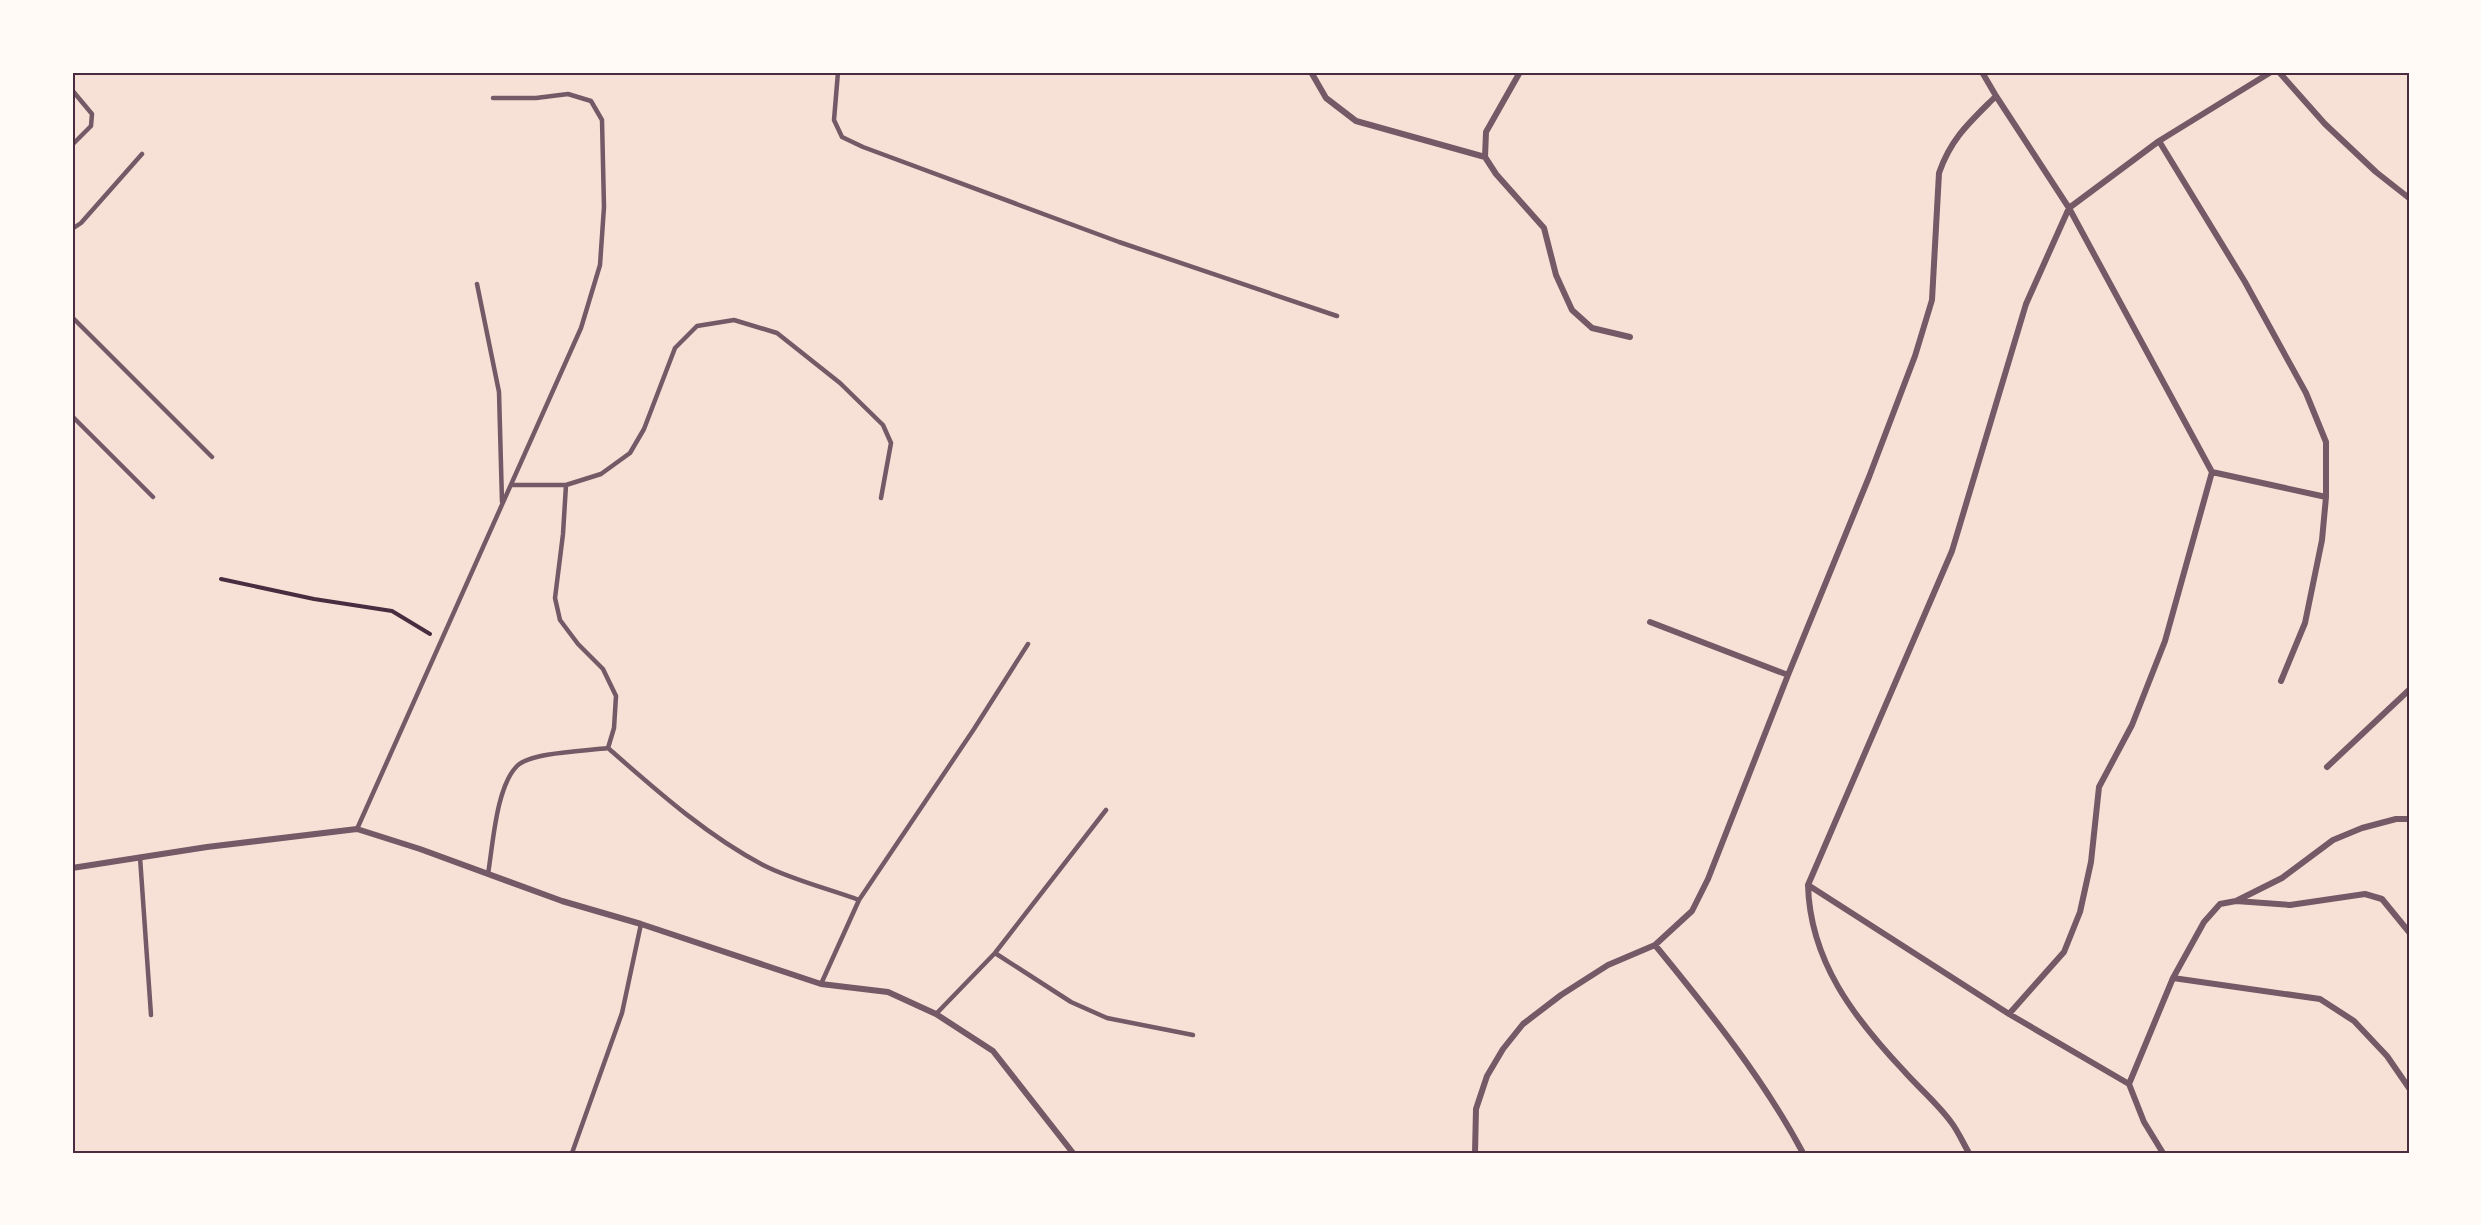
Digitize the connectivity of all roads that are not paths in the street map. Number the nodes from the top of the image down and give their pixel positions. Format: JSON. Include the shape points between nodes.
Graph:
{"nodes":[{"id":1,"x":838,"y":72,"type":"edge"},
{"id":2,"x":1311,"y":72,"type":"edge"},
{"id":3,"x":1520,"y":72,"type":"edge"},
{"id":4,"x":1982,"y":72,"type":"edge"},
{"id":5,"x":2271,"y":72,"type":"edge"},
{"id":6,"x":2279,"y":72,"type":"edge"},
{"id":7,"x":72,"y":90,"type":"edge"},
{"id":8,"x":1995,"y":96,"type":"junction"},
{"id":9,"x":493,"y":98,"type":"dead end"},
{"id":10,"x":2159,"y":141,"type":"junction"},
{"id":11,"x":72,"y":145,"type":"edge"},
{"id":12,"x":142,"y":154,"type":"dead end"},
{"id":13,"x":1485,"y":157,"type":"junction"},
{"id":14,"x":2409,"y":198,"type":"edge"},
{"id":15,"x":2069,"y":208,"type":"junction"},
{"id":16,"x":72,"y":229,"type":"edge"},
{"id":17,"x":477,"y":284,"type":"dead end"},
{"id":18,"x":1337,"y":316,"type":"dead end"},
{"id":19,"x":72,"y":317,"type":"edge"},
{"id":20,"x":1630,"y":337,"type":"dead end"},
{"id":21,"x":72,"y":416,"type":"edge"},
{"id":22,"x":212,"y":457,"type":"dead end"},
{"id":23,"x":2212,"y":472,"type":"junction"},
{"id":24,"x":511,"y":485,"type":"junction"},
{"id":25,"x":566,"y":485,"type":"junction"},
{"id":26,"x":153,"y":497,"type":"dead end"},
{"id":27,"x":2326,"y":497,"type":"junction"},
{"id":28,"x":881,"y":498,"type":"dead end"},
{"id":29,"x":502,"y":504,"type":"junction"},
{"id":30,"x":1650,"y":622,"type":"dead end"},
{"id":31,"x":1028,"y":644,"type":"dead end"},
{"id":32,"x":1788,"y":675,"type":"junction"},
{"id":33,"x":2281,"y":681,"type":"dead end"},
{"id":34,"x":2409,"y":690,"type":"edge"},
{"id":35,"x":608,"y":748,"type":"junction"},
{"id":36,"x":2326,"y":767,"type":"dead end"},
{"id":37,"x":1106,"y":810,"type":"dead end"},
{"id":38,"x":2409,"y":819,"type":"edge"},
{"id":39,"x":357,"y":829,"type":"junction"},
{"id":40,"x":140,"y":857,"type":"junction"},
{"id":41,"x":72,"y":868,"type":"edge"},
{"id":42,"x":488,"y":874,"type":"junction"},
{"id":43,"x":1808,"y":885,"type":"junction"},
{"id":44,"x":859,"y":900,"type":"junction"},
{"id":45,"x":2236,"y":901,"type":"junction"},
{"id":46,"x":641,"y":924,"type":"junction"},
{"id":47,"x":2409,"y":933,"type":"edge"},
{"id":48,"x":1655,"y":945,"type":"junction"},
{"id":49,"x":995,"y":953,"type":"junction"},
{"id":50,"x":2173,"y":978,"type":"junction"},
{"id":51,"x":821,"y":984,"type":"junction"},
{"id":52,"x":936,"y":1014,"type":"junction"},
{"id":53,"x":2009,"y":1014,"type":"junction"},
{"id":54,"x":151,"y":1015,"type":"dead end"},
{"id":55,"x":1193,"y":1035,"type":"dead end"},
{"id":56,"x":2129,"y":1084,"type":"junction"},
{"id":57,"x":2409,"y":1088,"type":"edge"},
{"id":58,"x":572,"y":1153,"type":"edge"},
{"id":59,"x":1073,"y":1153,"type":"edge"},
{"id":60,"x":1476,"y":1153,"type":"edge"},
{"id":61,"x":1803,"y":1153,"type":"edge"},
{"id":62,"x":1969,"y":1153,"type":"edge"},
{"id":63,"x":2163,"y":1153,"type":"edge"}],
"edges":[{"from":1,"to":18,"type":"lane","via":[[834,120],[842,137],[1119,242]]},
{"from":2,"to":13,"type":"street","via":[[1326,98],[1356,121]]},
{"from":3,"to":13,"type":"street","via":[[1486,132]]},
{"from":4,"to":8,"type":"street"},
{"from":5,"to":10,"type":"street"},
{"from":6,"to":14,"type":"street","via":[[2325,124]]},
{"from":7,"to":11,"type":"lane","via":[[92,114],[91,126]]},
{"from":8,"to":15,"type":"street"},
{"from":8,"to":32,"type":"street","via":[[1958,134],[1939,172],[1932,300],[1869,477]]},
{"from":9,"to":24,"type":"lane","via":[[536,99],[568,94],[591,101],[602,120],[604,207],[600,266],[581,328]]},
{"from":10,"to":15,"type":"street"},
{"from":10,"to":27,"type":"street","via":[[2245,282],[2306,393],[2325,442]]},
{"from":12,"to":16,"type":"lane"},
{"from":13,"to":20,"type":"street","via":[[1544,228],[1556,275],[1572,310],[1592,328]]},
{"from":15,"to":23,"type":"street"},
{"from":15,"to":43,"type":"street","via":[[2026,304],[1952,551]]},
{"from":17,"to":29,"type":"lane","via":[[499,392]]},
{"from":19,"to":22,"type":"lane"},
{"from":21,"to":26,"type":"lane"},
{"from":23,"to":27,"type":"street"},
{"from":23,"to":53,"type":"street","via":[[2165,641],[2132,725],[2099,787],[2091,862],[2080,912],[2064,952]]},
{"from":24,"to":25,"type":"lane"},
{"from":24,"to":29,"type":"lane"},
{"from":25,"to":28,"type":"lane","via":[[601,474],[630,453],[644,429],[675,348],[697,327],[734,320],[777,333],[840,383],[883,425],[891,443]]},
{"from":25,"to":35,"type":"lane","via":[[555,598],[560,620],[603,669],[616,696]]},
{"from":27,"to":33,"type":"street","via":[[2322,540],[2305,623]]},
{"from":29,"to":39,"type":"lane"},
{"from":30,"to":32,"type":"street"},
{"from":31,"to":44,"type":"lane"},
{"from":32,"to":48,"type":"street","via":[[1708,879],[1692,911]]},
{"from":34,"to":36,"type":"street"},
{"from":35,"to":42,"type":"lane","via":[[536,758],[518,765],[504,784]]},
{"from":35,"to":44,"type":"lane","via":[[660,793],[736,849],[765,866]]},
{"from":37,"to":49,"type":"lane"},
{"from":38,"to":45,"type":"street","via":[[2362,828],[2333,840],[2282,878]]},
{"from":39,"to":40,"type":"street"},
{"from":39,"to":42,"type":"street"},
{"from":40,"to":41,"type":"street"},
{"from":40,"to":54,"type":"lane"},
{"from":42,"to":46,"type":"street"},
{"from":43,"to":53,"type":"street"},
{"from":43,"to":62,"type":"street","via":[[1815,941],[1837,988],[1880,1046],[1950,1121]]},
{"from":44,"to":51,"type":"lane"},
{"from":45,"to":47,"type":"street","via":[[2290,905],[2365,894],[2382,899]]},
{"from":45,"to":50,"type":"street","via":[[2220,904],[2204,922]]},
{"from":46,"to":51,"type":"street"},
{"from":46,"to":58,"type":"lane","via":[[622,1013]]},
{"from":48,"to":60,"type":"street","via":[[1608,965],[1523,1024],[1487,1076],[1476,1109]]},
{"from":48,"to":61,"type":"street","via":[[1717,1020]]},
{"from":49,"to":52,"type":"lane"},
{"from":49,"to":55,"type":"lane","via":[[1071,1002],[1107,1018]]},
{"from":50,"to":56,"type":"street"},
{"from":50,"to":57,"type":"street","via":[[2320,999],[2355,1021]]},
{"from":51,"to":52,"type":"street","via":[[888,992]]},
{"from":52,"to":59,"type":"street","via":[[993,1051]]},
{"from":53,"to":56,"type":"street"},
{"from":56,"to":63,"type":"street","via":[[2144,1122]]}]}
